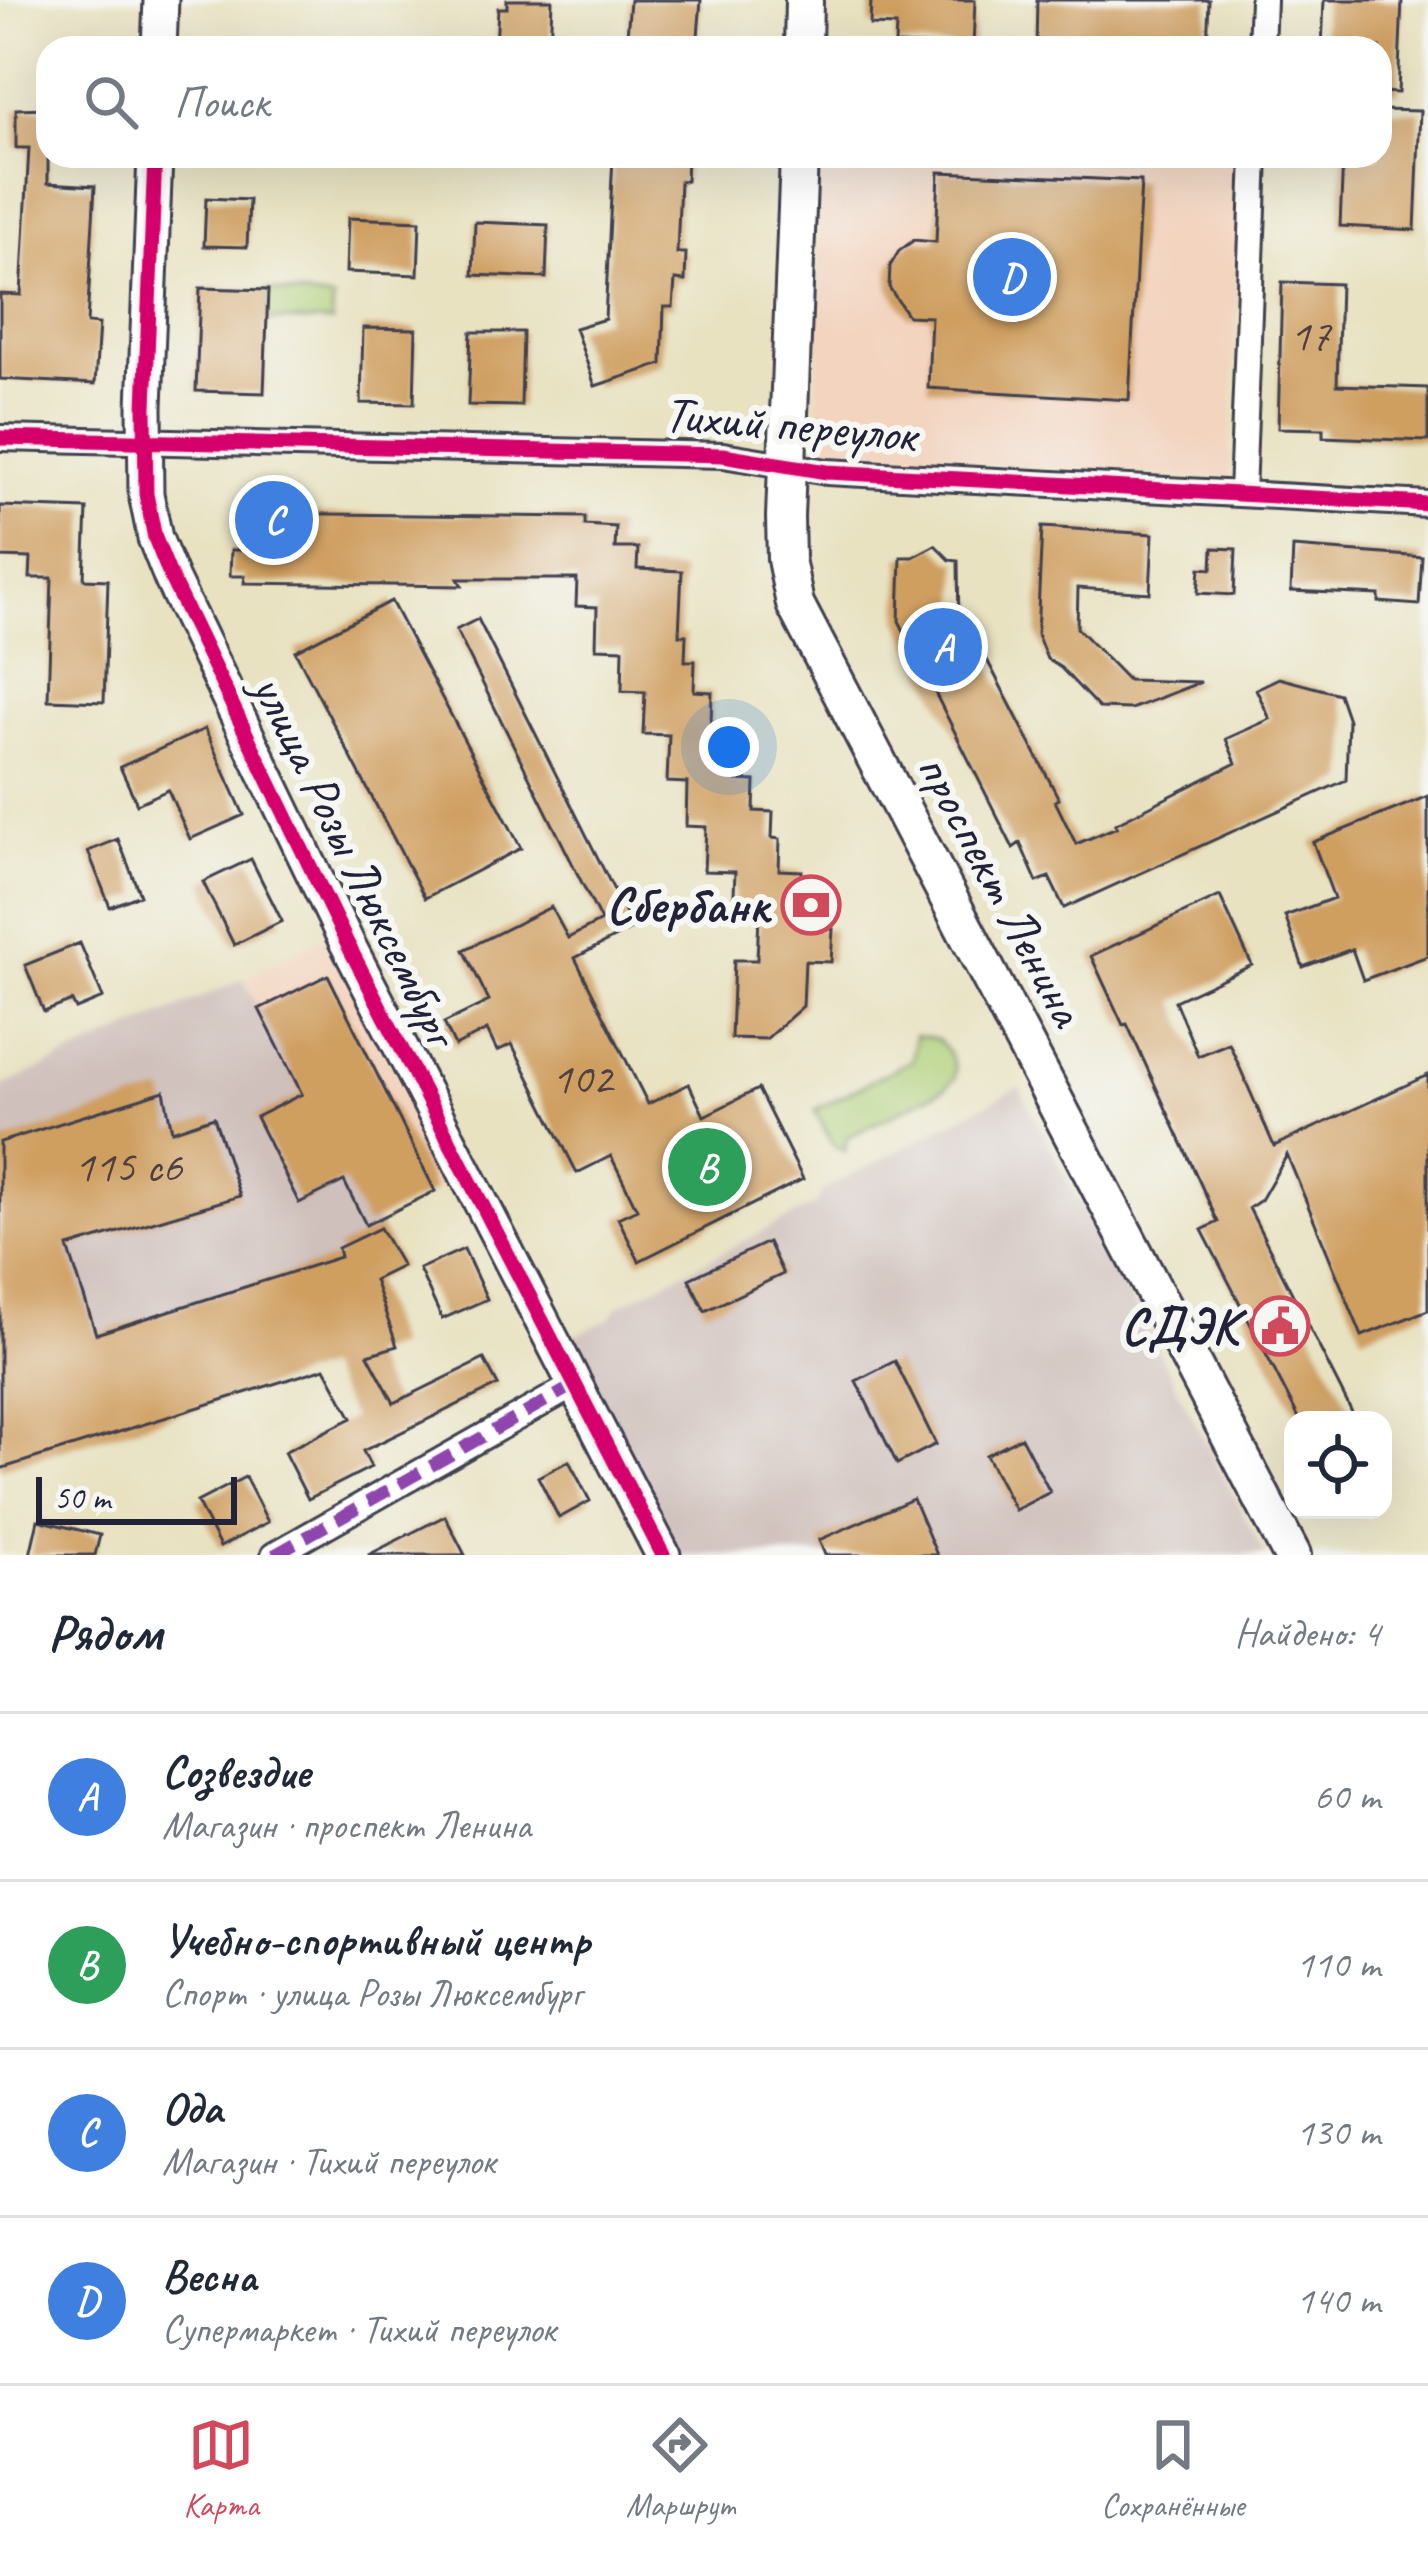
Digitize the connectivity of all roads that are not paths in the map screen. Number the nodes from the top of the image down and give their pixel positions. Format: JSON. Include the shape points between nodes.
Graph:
{"nodes":[{"id":1,"x":161,"y":0,"type":"edge"},
{"id":2,"x":804,"y":0,"type":"edge"},
{"id":3,"x":1263,"y":0,"type":"edge"},
{"id":4,"x":160,"y":36,"type":"edge"},
{"id":5,"x":803,"y":36,"type":"edge"},
{"id":6,"x":1262,"y":36,"type":"edge"},
{"id":7,"x":155,"y":168,"type":"edge"},
{"id":8,"x":798,"y":168,"type":"edge"},
{"id":9,"x":1255,"y":168,"type":"edge"},
{"id":10,"x":0,"y":438,"type":"edge"},
{"id":11,"x":145,"y":443,"type":"junction"},
{"id":12,"x":786,"y":466,"type":"junction"},
{"id":13,"x":1242,"y":494,"type":"junction"},
{"id":14,"x":1428,"y":504,"type":"edge"},
{"id":15,"x":576,"y":1384,"type":"junction"},
{"id":16,"x":274,"y":1555,"type":"edge"},
{"id":17,"x":663,"y":1555,"type":"edge"},
{"id":18,"x":1292,"y":1555,"type":"edge"}],
"edges":[{"from":1,"to":4,"type":"street"},
{"from":2,"to":5,"type":"main road"},
{"from":3,"to":6,"type":"street"},
{"from":7,"to":11,"type":"street","name":"улица Розы Люксембург"},
{"from":8,"to":12,"type":"main road","name":"проспект Ленина"},
{"from":9,"to":13,"type":"street"},
{"from":10,"to":11,"type":"street","name":"Тихий переулок"},
{"from":11,"to":12,"type":"street","name":"Тихий переулок","via":[[723,455]]},
{"from":11,"to":15,"type":"street","name":"улица Розы Люксембург","via":[[155,538],[172,580],[347,943]]},
{"from":12,"to":13,"type":"street","name":"Тихий переулок"},
{"from":12,"to":18,"type":"main road","name":"проспект Ленина","via":[[786,559],[795,604]]},
{"from":13,"to":14,"type":"street","name":"Тихий переулок"},
{"from":15,"to":16,"type":"street"},
{"from":15,"to":17,"type":"street","name":"улица Розы Люксембург"}]}
